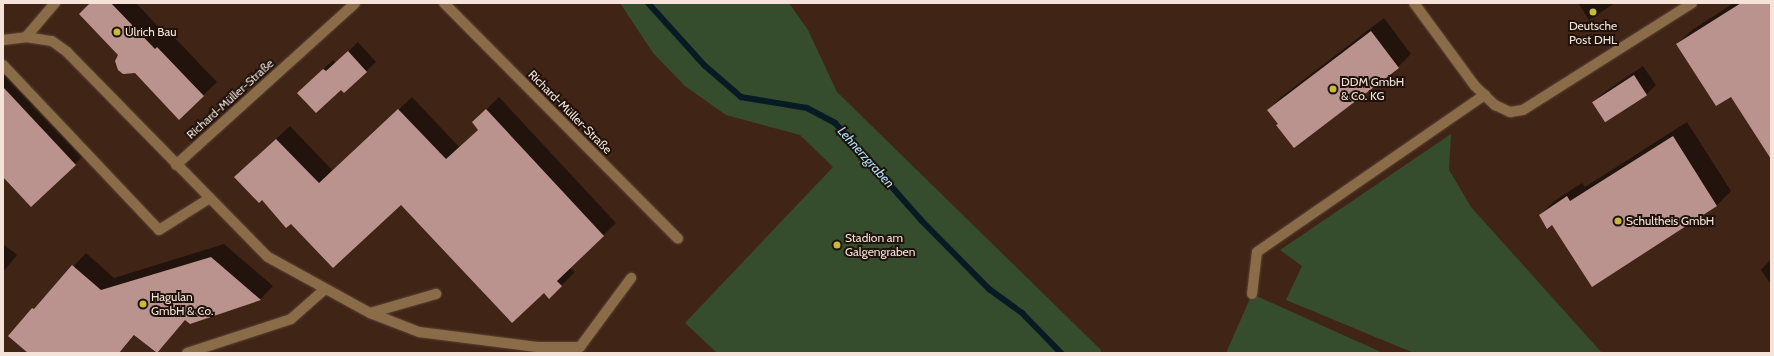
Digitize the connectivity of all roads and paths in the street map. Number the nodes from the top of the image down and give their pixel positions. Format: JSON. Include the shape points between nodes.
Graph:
{"nodes":[{"id":1,"x":55,"y":3,"type":"edge"},
{"id":2,"x":355,"y":3,"type":"edge"},
{"id":3,"x":444,"y":3,"type":"edge"},
{"id":4,"x":1414,"y":3,"type":"edge"},
{"id":5,"x":1692,"y":3,"type":"edge"},
{"id":6,"x":4,"y":37,"type":"edge"},
{"id":7,"x":26,"y":37,"type":"junction"},
{"id":8,"x":3,"y":65,"type":"edge"},
{"id":9,"x":1485,"y":95,"type":"junction"},
{"id":10,"x":176,"y":165,"type":"junction"},
{"id":11,"x":210,"y":198,"type":"junction"},
{"id":12,"x":678,"y":239,"type":"dead end"},
{"id":13,"x":631,"y":278,"type":"dead end"},
{"id":14,"x":326,"y":289,"type":"junction"},
{"id":15,"x":436,"y":294,"type":"dead end"},
{"id":16,"x":1252,"y":294,"type":"dead end"},
{"id":17,"x":370,"y":314,"type":"junction"},
{"id":18,"x":187,"y":353,"type":"edge"}],
"edges":[{"from":1,"to":7,"type":"street"},
{"from":2,"to":10,"type":"street","name":"Richard-Müller-Straße"},
{"from":3,"to":12,"type":"street","name":"Richard-Müller-Straße"},
{"from":4,"to":9,"type":"street","via":[[1475,86]]},
{"from":5,"to":9,"type":"street","via":[[1523,110],[1510,112],[1495,105]]},
{"from":6,"to":7,"type":"street"},
{"from":7,"to":10,"type":"street","via":[[52,40],[67,52]]},
{"from":8,"to":11,"type":"street","via":[[159,230]]},
{"from":9,"to":16,"type":"street","via":[[1256,252]]},
{"from":10,"to":11,"type":"street"},
{"from":11,"to":14,"type":"street","via":[[268,257]]},
{"from":13,"to":17,"type":"street","via":[[580,347],[537,347],[419,332]]},
{"from":14,"to":17,"type":"street"},
{"from":14,"to":18,"type":"street","via":[[291,319]]},
{"from":15,"to":17,"type":"street"}]}
